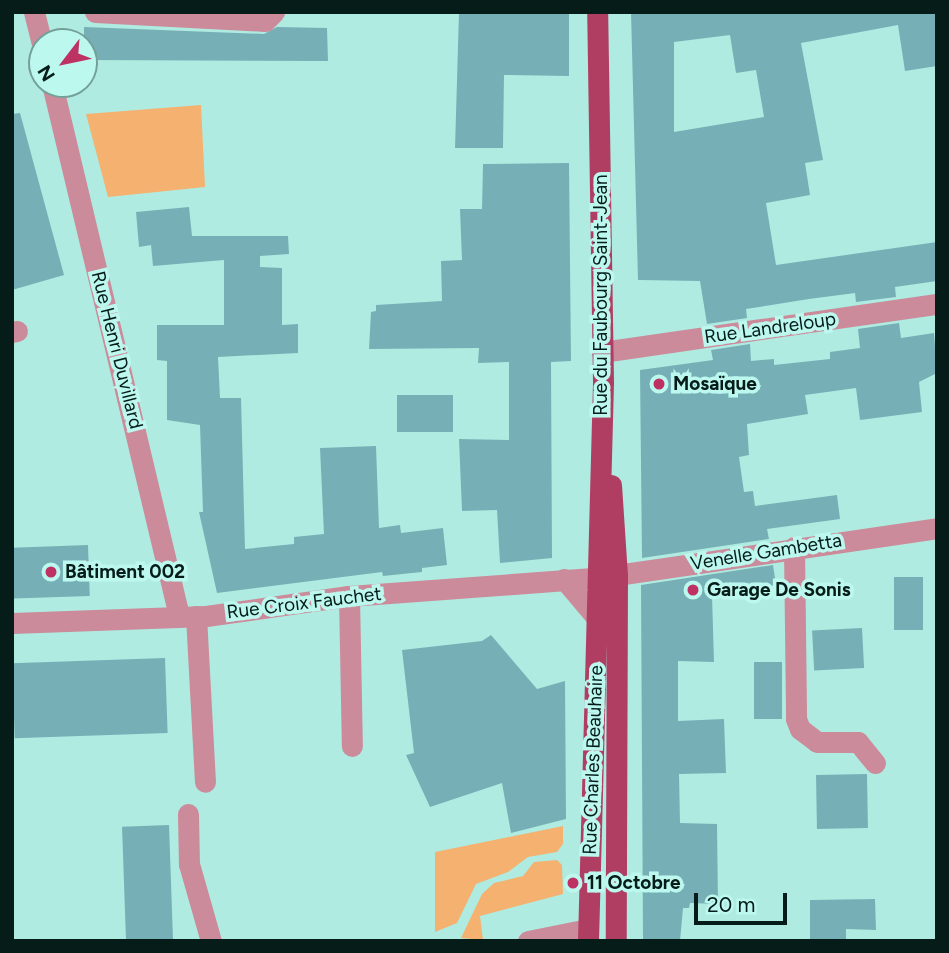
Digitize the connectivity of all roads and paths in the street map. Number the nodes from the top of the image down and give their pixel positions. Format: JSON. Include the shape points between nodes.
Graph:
{"nodes":[{"id":1,"x":95,"y":12,"type":"edge"},
{"id":2,"x":274,"y":12,"type":"edge"},
{"id":3,"x":597,"y":12,"type":"edge"},
{"id":4,"x":56,"y":98,"type":"edge"},
{"id":5,"x":937,"y":304,"type":"edge"},
{"id":6,"x":602,"y":352,"type":"junction"},
{"id":7,"x":937,"y":528,"type":"edge"},
{"id":8,"x":794,"y":547,"type":"junction"},
{"id":9,"x":617,"y":576,"type":"junction"},
{"id":10,"x":564,"y":579,"type":"junction"},
{"id":11,"x":596,"y":579,"type":"junction"},
{"id":12,"x":349,"y":596,"type":"junction"},
{"id":13,"x":188,"y":616,"type":"junction"},
{"id":14,"x":596,"y":617,"type":"junction"},
{"id":15,"x":12,"y":623,"type":"edge"},
{"id":16,"x":352,"y":746,"type":"dead end"},
{"id":17,"x":875,"y":763,"type":"dead end"},
{"id":18,"x":205,"y":782,"type":"dead end"},
{"id":19,"x":188,"y":814,"type":"dead end"},
{"id":20,"x":589,"y":937,"type":"edge"},
{"id":21,"x":211,"y":941,"type":"edge"},
{"id":22,"x":528,"y":941,"type":"edge"},
{"id":23,"x":616,"y":941,"type":"edge"}],
"edges":[{"from":1,"to":2,"type":"street","via":[[265,21]]},
{"from":3,"to":6,"type":"main road","name":"Rue du Faubourg Saint-Jean"},
{"from":4,"to":13,"type":"street","name":"Rue Henri Duvillard"},
{"from":5,"to":6,"type":"street","name":"Rue Landreloup"},
{"from":6,"to":9,"type":"main road"},
{"from":6,"to":11,"type":"main road","name":"Rue du Faubourg Saint-Jean"},
{"from":7,"to":8,"type":"street","name":"Venelle Gambetta"},
{"from":8,"to":9,"type":"street","name":"Venelle Gambetta"},
{"from":8,"to":17,"type":"street","via":[[796,719],[800,729],[817,742],[858,743]]},
{"from":9,"to":11,"type":"street","name":"Venelle Gambetta"},
{"from":9,"to":23,"type":"main road"},
{"from":10,"to":11,"type":"street","name":"Rue Croix Fauchet"},
{"from":10,"to":12,"type":"street","name":"Rue Croix Fauchet"},
{"from":10,"to":14,"type":"street"},
{"from":11,"to":14,"type":"main road","name":"Rue Charles Beauhaire"},
{"from":12,"to":13,"type":"street","name":"Rue Croix Fauchet"},
{"from":12,"to":16,"type":"street"},
{"from":13,"to":15,"type":"street","name":"Rue Croix Fauchet"},
{"from":13,"to":18,"type":"street","name":"Rue Henri Duvillard"},
{"from":14,"to":20,"type":"main road","name":"Rue Charles Beauhaire"},
{"from":19,"to":21,"type":"street","via":[[189,864]]},
{"from":20,"to":22,"type":"street"}]}
